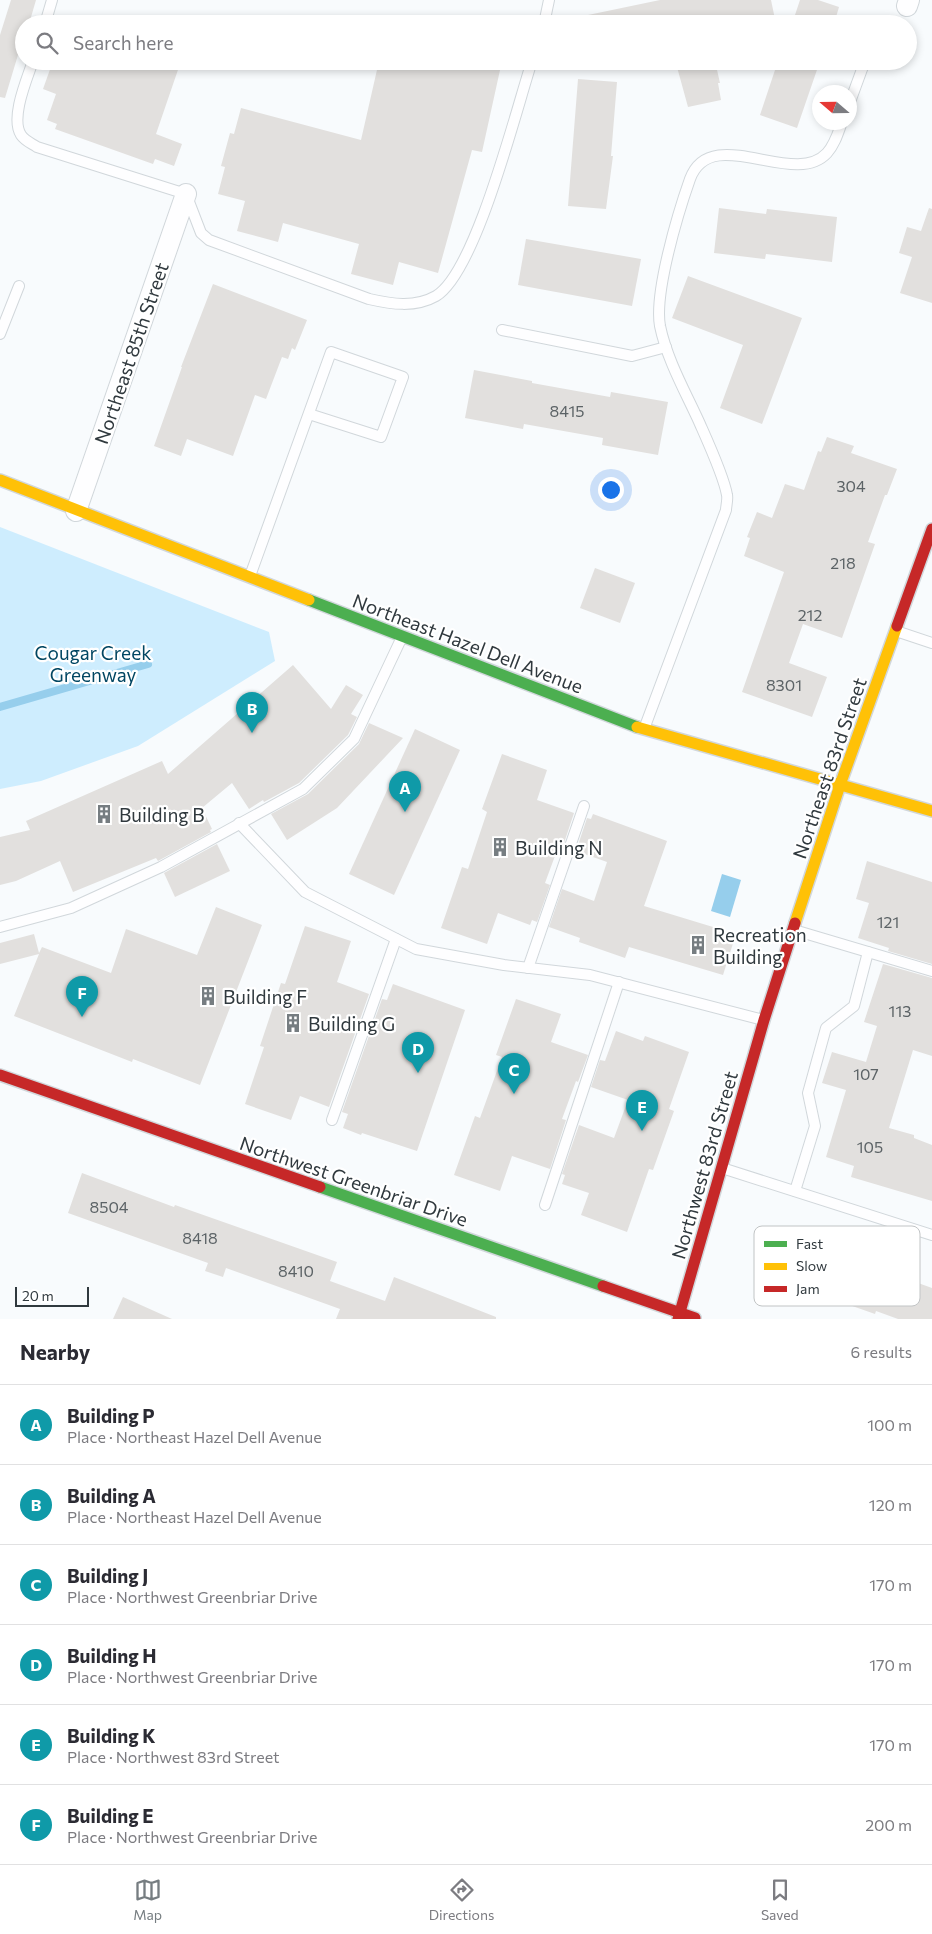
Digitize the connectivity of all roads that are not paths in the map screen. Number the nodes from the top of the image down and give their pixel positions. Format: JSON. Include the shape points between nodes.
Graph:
{"nodes":[{"id":1,"x":52,"y":0,"type":"edge"},
{"id":2,"x":549,"y":0,"type":"edge"},
{"id":3,"x":48,"y":15,"type":"edge"},
{"id":4,"x":546,"y":15,"type":"edge"},
{"id":5,"x":30,"y":70,"type":"edge"},
{"id":6,"x":529,"y":70,"type":"edge"},
{"id":7,"x":862,"y":70,"type":"edge"},
{"id":8,"x":856,"y":85,"type":"edge"},
{"id":9,"x":839,"y":130,"type":"edge"},
{"id":10,"x":186,"y":194,"type":"junction"},
{"id":11,"x":19,"y":286,"type":"dead end"},
{"id":12,"x":502,"y":330,"type":"dead end"},
{"id":13,"x":0,"y":334,"type":"edge"},
{"id":14,"x":666,"y":347,"type":"junction"},
{"id":15,"x":309,"y":414,"type":"junction"},
{"id":16,"x":0,"y":480,"type":"edge"},
{"id":17,"x":76,"y":511,"type":"junction"},
{"id":18,"x":932,"y":529,"type":"edge"},
{"id":19,"x":249,"y":577,"type":"junction"},
{"id":20,"x":895,"y":631,"type":"junction"},
{"id":21,"x":403,"y":636,"type":"junction"},
{"id":22,"x":932,"y":643,"type":"edge"},
{"id":23,"x":644,"y":730,"type":"junction"},
{"id":24,"x":840,"y":786,"type":"junction"},
{"id":25,"x":584,"y":806,"type":"dead end"},
{"id":26,"x":932,"y":811,"type":"edge"},
{"id":27,"x":239,"y":823,"type":"junction"},
{"id":28,"x":0,"y":927,"type":"edge"},
{"id":29,"x":793,"y":930,"type":"junction"},
{"id":30,"x":396,"y":939,"type":"junction"},
{"id":31,"x":868,"y":952,"type":"junction"},
{"id":32,"x":528,"y":968,"type":"junction"},
{"id":33,"x":932,"y":971,"type":"edge"},
{"id":34,"x":619,"y":982,"type":"junction"},
{"id":35,"x":764,"y":1020,"type":"junction"},
{"id":36,"x":0,"y":1075,"type":"edge"},
{"id":37,"x":332,"y":1120,"type":"dead end"},
{"id":38,"x":721,"y":1168,"type":"junction"},
{"id":39,"x":794,"y":1191,"type":"junction"},
{"id":40,"x":544,"y":1205,"type":"dead end"},
{"id":41,"x":904,"y":1226,"type":"edge"},
{"id":42,"x":920,"y":1231,"type":"edge"},
{"id":43,"x":932,"y":1235,"type":"edge"},
{"id":44,"x":678,"y":1316,"type":"edge"},
{"id":45,"x":697,"y":1319,"type":"edge"}],
"edges":[{"from":1,"to":3,"type":"lane"},
{"from":2,"to":4,"type":"lane"},
{"from":5,"to":10,"type":"lane","via":[[17,120],[20,134],[26,141]]},
{"from":6,"to":10,"type":"lane","via":[[470,250],[449,284],[425,301],[394,305],[369,299],[208,240],[201,233]]},
{"from":7,"to":8,"type":"lane"},
{"from":9,"to":14,"type":"lane","via":[[826,154],[801,164],[725,155],[711,156],[695,167],[676,228],[658,306]]},
{"from":10,"to":17,"type":"street","name":"Northeast 85th Street"},
{"from":11,"to":13,"type":"lane"},
{"from":12,"to":14,"type":"lane","via":[[632,356]]},
{"from":14,"to":23,"type":"lane","via":[[709,443],[727,496],[726,510]]},
{"from":15,"to":15,"type":"lane","via":[[331,352],[403,377],[381,437]]},
{"from":15,"to":19,"type":"lane"},
{"from":16,"to":17,"type":"street","name":"Northeast Hazel Dell Avenue"},
{"from":17,"to":19,"type":"street","name":"Northeast Hazel Dell Avenue"},
{"from":18,"to":20,"type":"street","name":"Northeast 83rd Street"},
{"from":19,"to":21,"type":"street","name":"Northeast Hazel Dell Avenue"},
{"from":20,"to":22,"type":"lane"},
{"from":20,"to":24,"type":"street","name":"Northeast 83rd Street"},
{"from":21,"to":23,"type":"street","name":"Northeast Hazel Dell Avenue"},
{"from":21,"to":27,"type":"lane","via":[[354,739],[303,789]]},
{"from":23,"to":24,"type":"street","name":"Northeast Hazel Dell Avenue"},
{"from":24,"to":26,"type":"street","name":"Northeast Hazel Dell Avenue"},
{"from":24,"to":29,"type":"street","name":"Northeast 83rd Street"},
{"from":25,"to":32,"type":"lane"},
{"from":27,"to":28,"type":"lane","via":[[161,867],[71,908]]},
{"from":27,"to":30,"type":"lane","via":[[304,892]]},
{"from":29,"to":31,"type":"lane"},
{"from":29,"to":35,"type":"street","name":"Northeast 83rd Street"},
{"from":30,"to":32,"type":"lane","via":[[416,949]]},
{"from":30,"to":37,"type":"lane"},
{"from":31,"to":33,"type":"lane"},
{"from":31,"to":39,"type":"lane","via":[[854,1006],[826,1028],[808,1093],[815,1126]]},
{"from":32,"to":34,"type":"lane","via":[[590,975]]},
{"from":34,"to":35,"type":"lane"},
{"from":34,"to":40,"type":"lane"},
{"from":35,"to":38,"type":"street","name":"Northwest 83rd Street"},
{"from":36,"to":44,"type":"street","name":"Northwest Greenbriar Drive"},
{"from":38,"to":39,"type":"lane"},
{"from":38,"to":44,"type":"street","name":"Northwest 83rd Street"},
{"from":39,"to":41,"type":"lane"},
{"from":42,"to":43,"type":"lane"},
{"from":44,"to":45,"type":"street","name":"Northwest Greenbriar Drive"}]}
